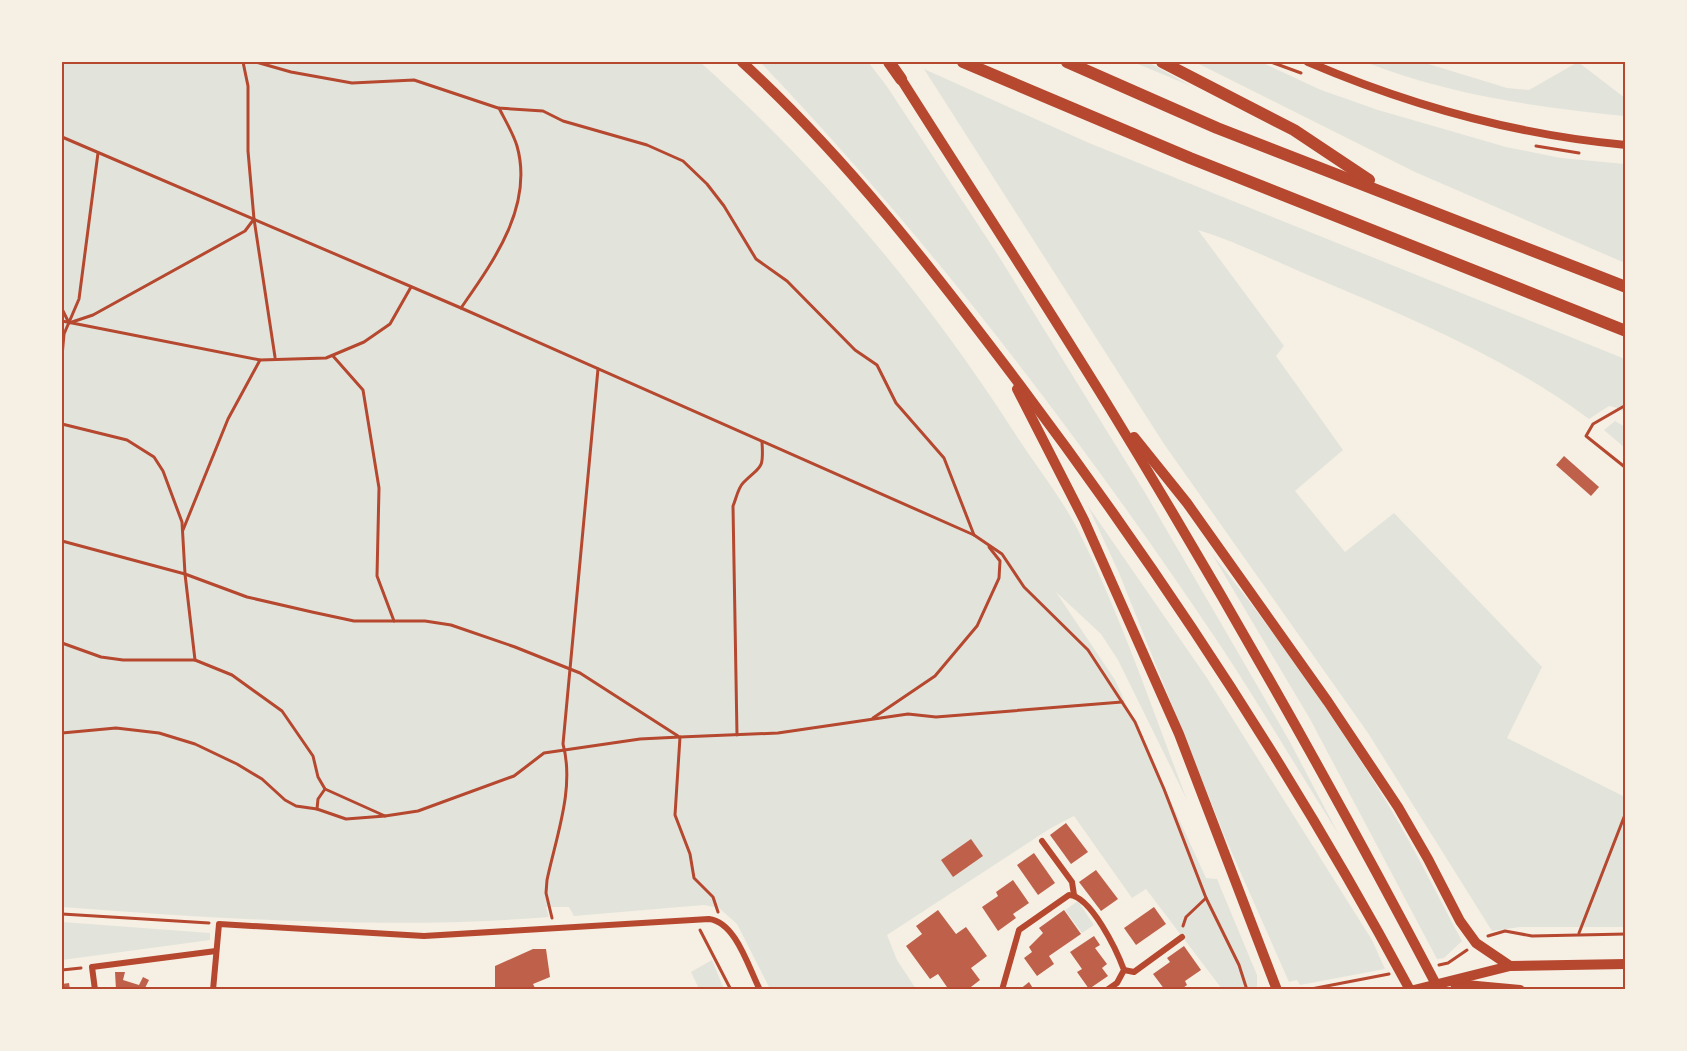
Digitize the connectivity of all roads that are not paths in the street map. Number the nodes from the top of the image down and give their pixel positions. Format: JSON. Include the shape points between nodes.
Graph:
{"nodes":[{"id":1,"x":742,"y":62,"type":"edge"},
{"id":2,"x":889,"y":62,"type":"edge"},
{"id":3,"x":963,"y":62,"type":"edge"},
{"id":4,"x":1067,"y":62,"type":"edge"},
{"id":5,"x":1162,"y":62,"type":"edge"},
{"id":6,"x":1308,"y":62,"type":"edge"},
{"id":7,"x":901,"y":79,"type":"joint"},
{"id":8,"x":1626,"y":145,"type":"edge"},
{"id":9,"x":1388,"y":192,"type":"junction"},
{"id":10,"x":1626,"y":287,"type":"edge"},
{"id":11,"x":1626,"y":331,"type":"edge"},
{"id":12,"x":1005,"y":365,"type":"junction"},
{"id":13,"x":1107,"y":404,"type":"junction"},
{"id":14,"x":1626,"y":405,"type":"edge"},
{"id":15,"x":1626,"y":468,"type":"edge"},
{"id":16,"x":1042,"y":841,"type":"dead end"},
{"id":17,"x":1074,"y":895,"type":"junction"},
{"id":18,"x":1182,"y":938,"type":"road end"},
{"id":19,"x":216,"y":951,"type":"junction"},
{"id":20,"x":1626,"y":964,"type":"edge"},
{"id":21,"x":1510,"y":966,"type":"junction"},
{"id":22,"x":1124,"y":970,"type":"junction"},
{"id":23,"x":1449,"y":983,"type":"junction"},
{"id":24,"x":95,"y":990,"type":"edge"},
{"id":25,"x":213,"y":990,"type":"edge"},
{"id":26,"x":760,"y":990,"type":"edge"},
{"id":27,"x":1002,"y":990,"type":"edge"},
{"id":28,"x":1107,"y":990,"type":"edge"},
{"id":29,"x":1277,"y":990,"type":"edge"},
{"id":30,"x":1412,"y":990,"type":"edge"},
{"id":31,"x":1439,"y":990,"type":"edge"},
{"id":32,"x":1520,"y":990,"type":"edge"}],
"edges":[{"from":1,"to":12,"type":"main road","via":[[843,165]]},
{"from":2,"to":7,"type":"highway"},
{"from":3,"to":11,"type":"highway","via":[[1190,158]]},
{"from":4,"to":9,"type":"highway","via":[[1217,128]]},
{"from":5,"to":9,"type":"highway","via":[[1294,130]]},
{"from":6,"to":8,"type":"street","via":[[1391,94],[1492,123],[1568,140]]},
{"from":7,"to":13,"type":"main road"},
{"from":9,"to":10,"type":"highway"},
{"from":12,"to":29,"type":"main road","via":[[1084,520],[1174,724]]},
{"from":12,"to":30,"type":"main road","via":[[1140,551],[1249,713]]},
{"from":13,"to":21,"type":"main road","via":[[1187,503],[1328,702],[1398,807],[1460,921],[1476,943]]},
{"from":13,"to":31,"type":"main road","via":[[1288,711]]},
{"from":14,"to":15,"type":"lane","via":[[1593,424],[1586,436]]},
{"from":16,"to":17,"type":"street","via":[[1072,882]]},
{"from":17,"to":22,"type":"street","via":[[1094,914]]},
{"from":17,"to":27,"type":"street","via":[[1019,930]]},
{"from":18,"to":22,"type":"street","via":[[1134,972]]},
{"from":19,"to":24,"type":"street","via":[[92,967]]},
{"from":19,"to":25,"type":"street"},
{"from":19,"to":26,"type":"street","via":[[219,924],[424,936],[717,920],[736,941]]},
{"from":20,"to":21,"type":"main road"},
{"from":21,"to":23,"type":"main road"},
{"from":22,"to":28,"type":"street"},
{"from":23,"to":30,"type":"main road"},
{"from":23,"to":32,"type":"main road"}]}
